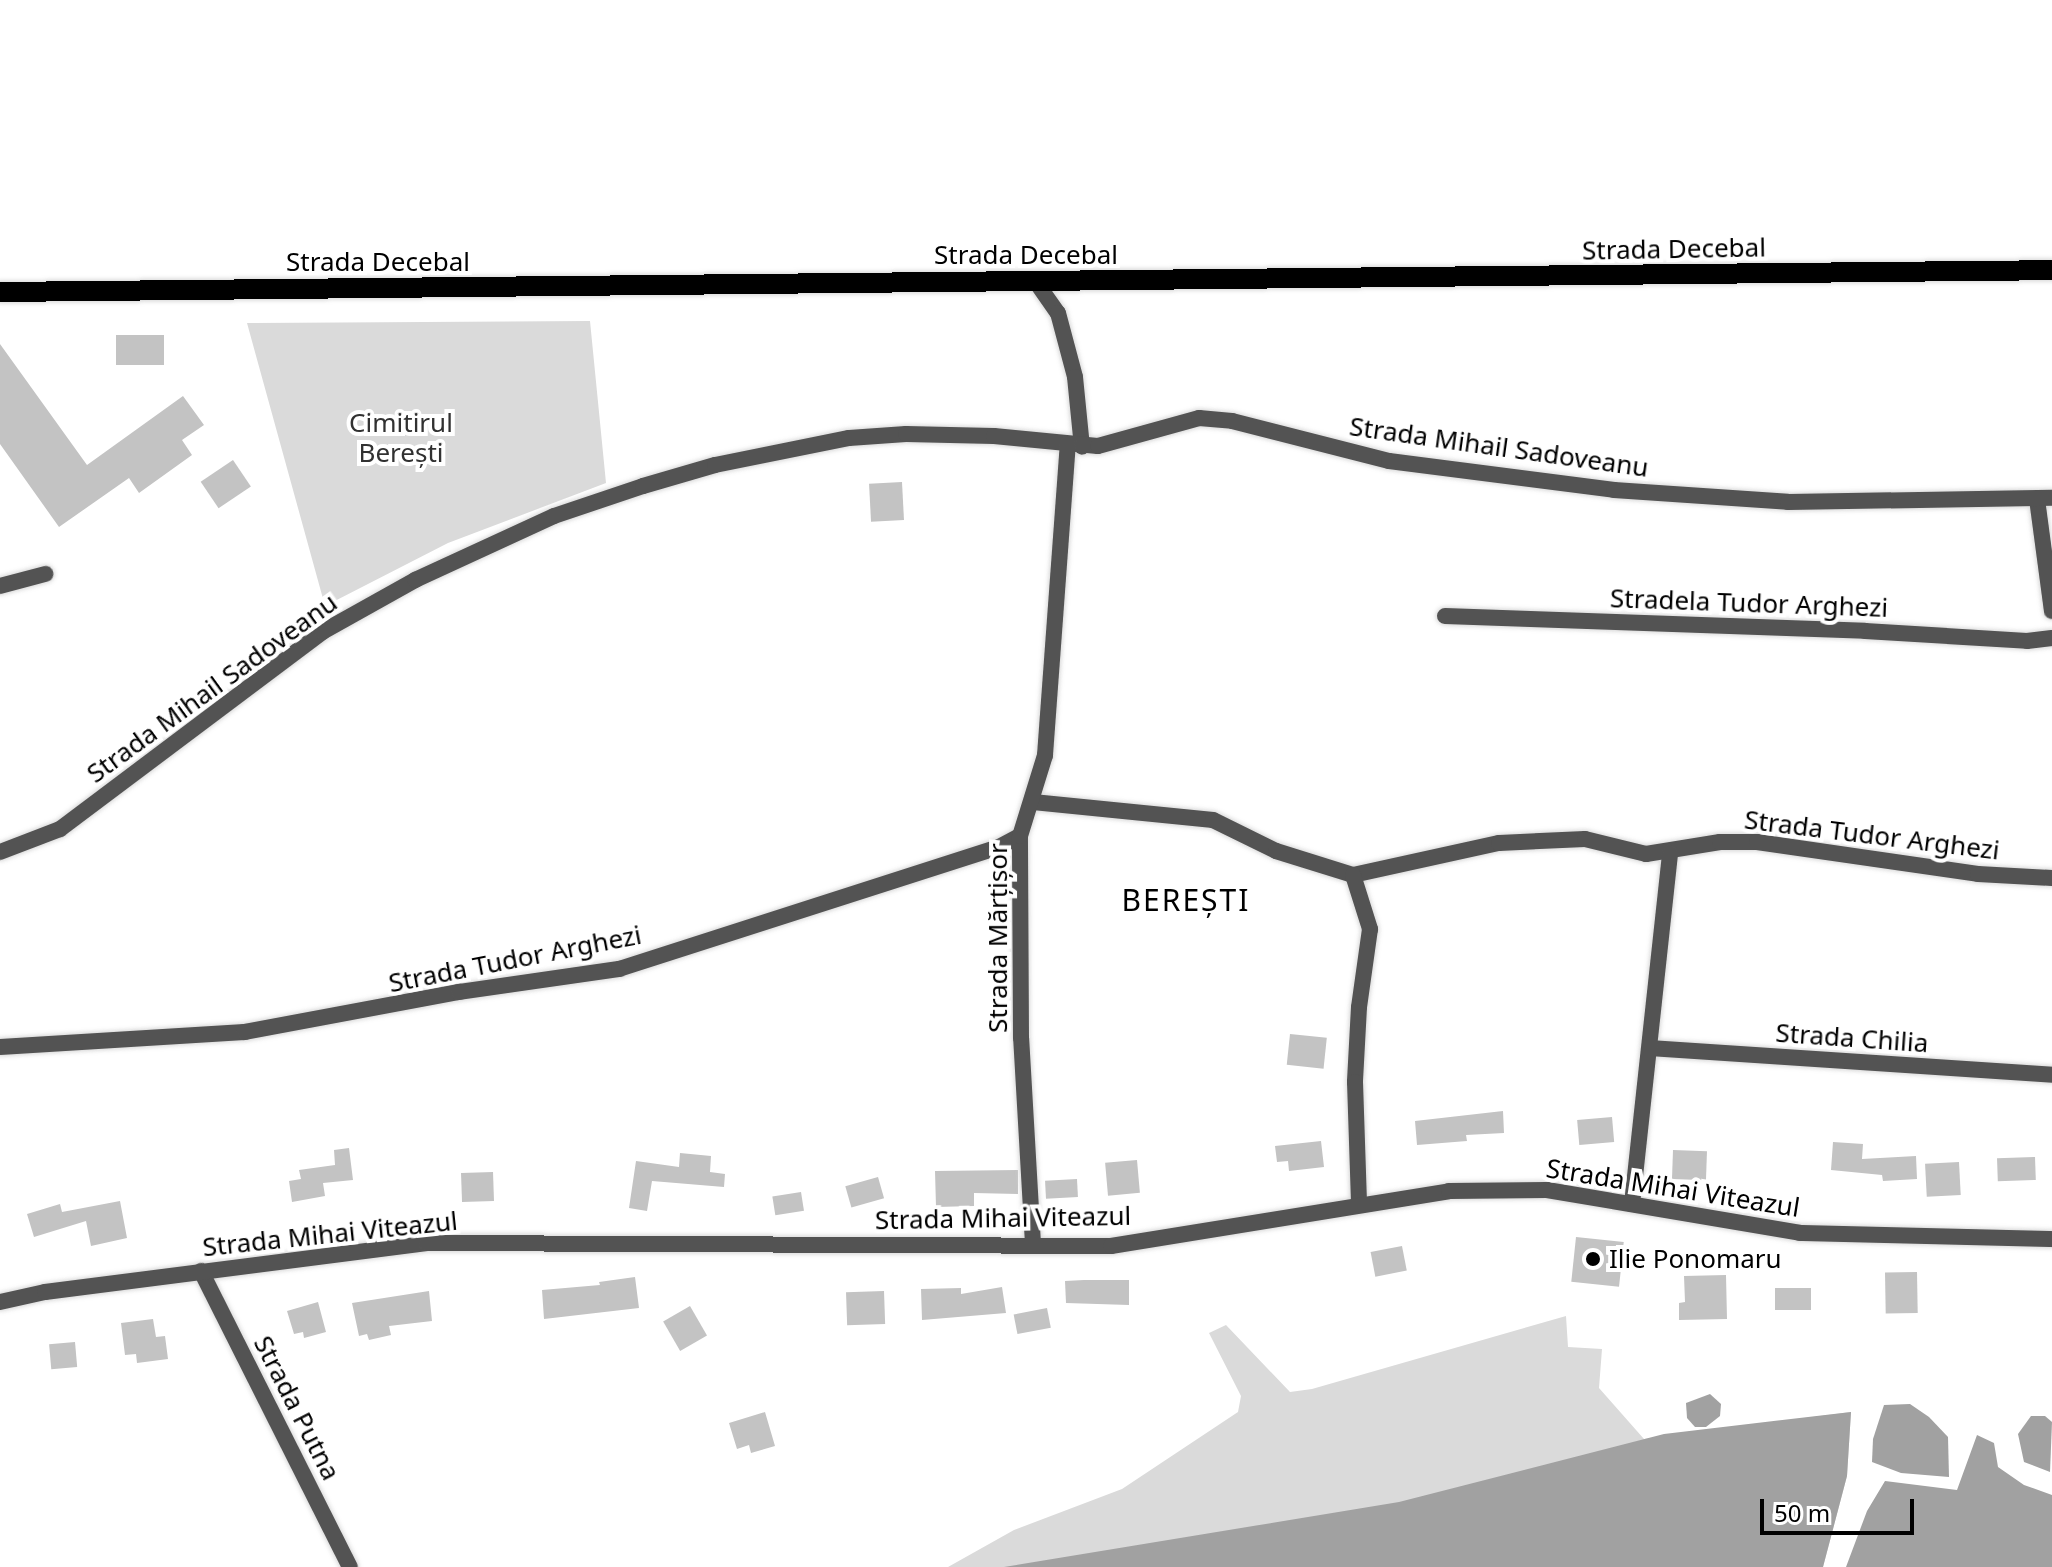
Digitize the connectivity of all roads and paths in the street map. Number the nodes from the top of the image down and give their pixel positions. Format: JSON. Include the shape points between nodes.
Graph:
{"nodes":[{"id":1,"x":2052,"y":270,"type":"edge"},
{"id":2,"x":1036,"y":282,"type":"junction"},
{"id":3,"x":0,"y":292,"type":"edge"},
{"id":4,"x":1075,"y":446,"type":"junction"},
{"id":5,"x":2045,"y":499,"type":"edge"},
{"id":6,"x":45,"y":574,"type":"dead end"},
{"id":7,"x":0,"y":586,"type":"edge"},
{"id":8,"x":2052,"y":611,"type":"edge"},
{"id":9,"x":1445,"y":616,"type":"dead end"},
{"id":10,"x":2052,"y":638,"type":"edge"},
{"id":11,"x":1033,"y":802,"type":"junction"},
{"id":12,"x":1020,"y":836,"type":"junction"},
{"id":13,"x":0,"y":852,"type":"edge"},
{"id":14,"x":1670,"y":853,"type":"junction"},
{"id":15,"x":1353,"y":875,"type":"junction"},
{"id":16,"x":2052,"y":878,"type":"edge"},
{"id":17,"x":0,"y":1047,"type":"edge"},
{"id":18,"x":1650,"y":1048,"type":"junction"},
{"id":19,"x":2052,"y":1075,"type":"edge"},
{"id":20,"x":1632,"y":1204,"type":"junction"},
{"id":21,"x":1359,"y":1205,"type":"junction"},
{"id":22,"x":2052,"y":1239,"type":"edge"},
{"id":23,"x":1033,"y":1244,"type":"junction"},
{"id":24,"x":201,"y":1271,"type":"junction"},
{"id":25,"x":0,"y":1302,"type":"edge"},
{"id":26,"x":350,"y":1567,"type":"edge"}],
"edges":[{"from":1,"to":2,"type":"main road","name":"Strada Decebal"},
{"from":2,"to":3,"type":"main road","name":"Strada Decebal"},
{"from":2,"to":4,"type":"street","name":"Strada Mărțișor","via":[[1058,313],[1075,377]]},
{"from":4,"to":5,"type":"street","name":"Strada Mihail Sadoveanu","via":[[1118,442],[1199,418],[1232,421],[1389,461],[1614,490],[1788,502]]},
{"from":4,"to":11,"type":"street","name":"Strada Mărțișor","via":[[1045,755]]},
{"from":4,"to":13,"type":"street","name":"Strada Mihail Sadoveanu","via":[[1055,440],[921,434],[849,438],[715,465],[554,516],[415,580],[322,632],[60,829]]},
{"from":5,"to":8,"type":"street"},
{"from":6,"to":7,"type":"street"},
{"from":9,"to":10,"type":"street","name":"Stradela Tudor Arghezi"},
{"from":11,"to":12,"type":"street","name":"Strada Mărțișor"},
{"from":11,"to":15,"type":"street","name":"Strada Tudor Arghezi","via":[[1213,820],[1276,851]]},
{"from":12,"to":17,"type":"street","name":"Strada Tudor Arghezi","via":[[997,848],[619,969],[245,1032]]},
{"from":12,"to":23,"type":"street","name":"Strada Mărțișor","via":[[1021,1038]]},
{"from":14,"to":15,"type":"street","name":"Strada Tudor Arghezi","via":[[1646,854],[1585,839],[1499,843]]},
{"from":14,"to":16,"type":"street","name":"Strada Tudor Arghezi","via":[[1720,842],[1757,842],[1978,874]]},
{"from":14,"to":18,"type":"street"},
{"from":15,"to":21,"type":"street","via":[[1370,929],[1356,1067]]},
{"from":18,"to":19,"type":"street","name":"Strada Chilia"},
{"from":18,"to":20,"type":"street"},
{"from":20,"to":21,"type":"street","name":"Strada Mihai Viteazul","via":[[1547,1190],[1449,1191]]},
{"from":20,"to":22,"type":"street","name":"Strada Mihai Viteazul","via":[[1800,1233]]},
{"from":21,"to":23,"type":"street","name":"Strada Mihai Viteazul","via":[[1111,1246]]},
{"from":23,"to":24,"type":"street","name":"Strada Mihai Viteazul","via":[[427,1243]]},
{"from":24,"to":25,"type":"street","name":"Strada Mihai Viteazul"},
{"from":24,"to":26,"type":"street","name":"Strada Putna"}]}
